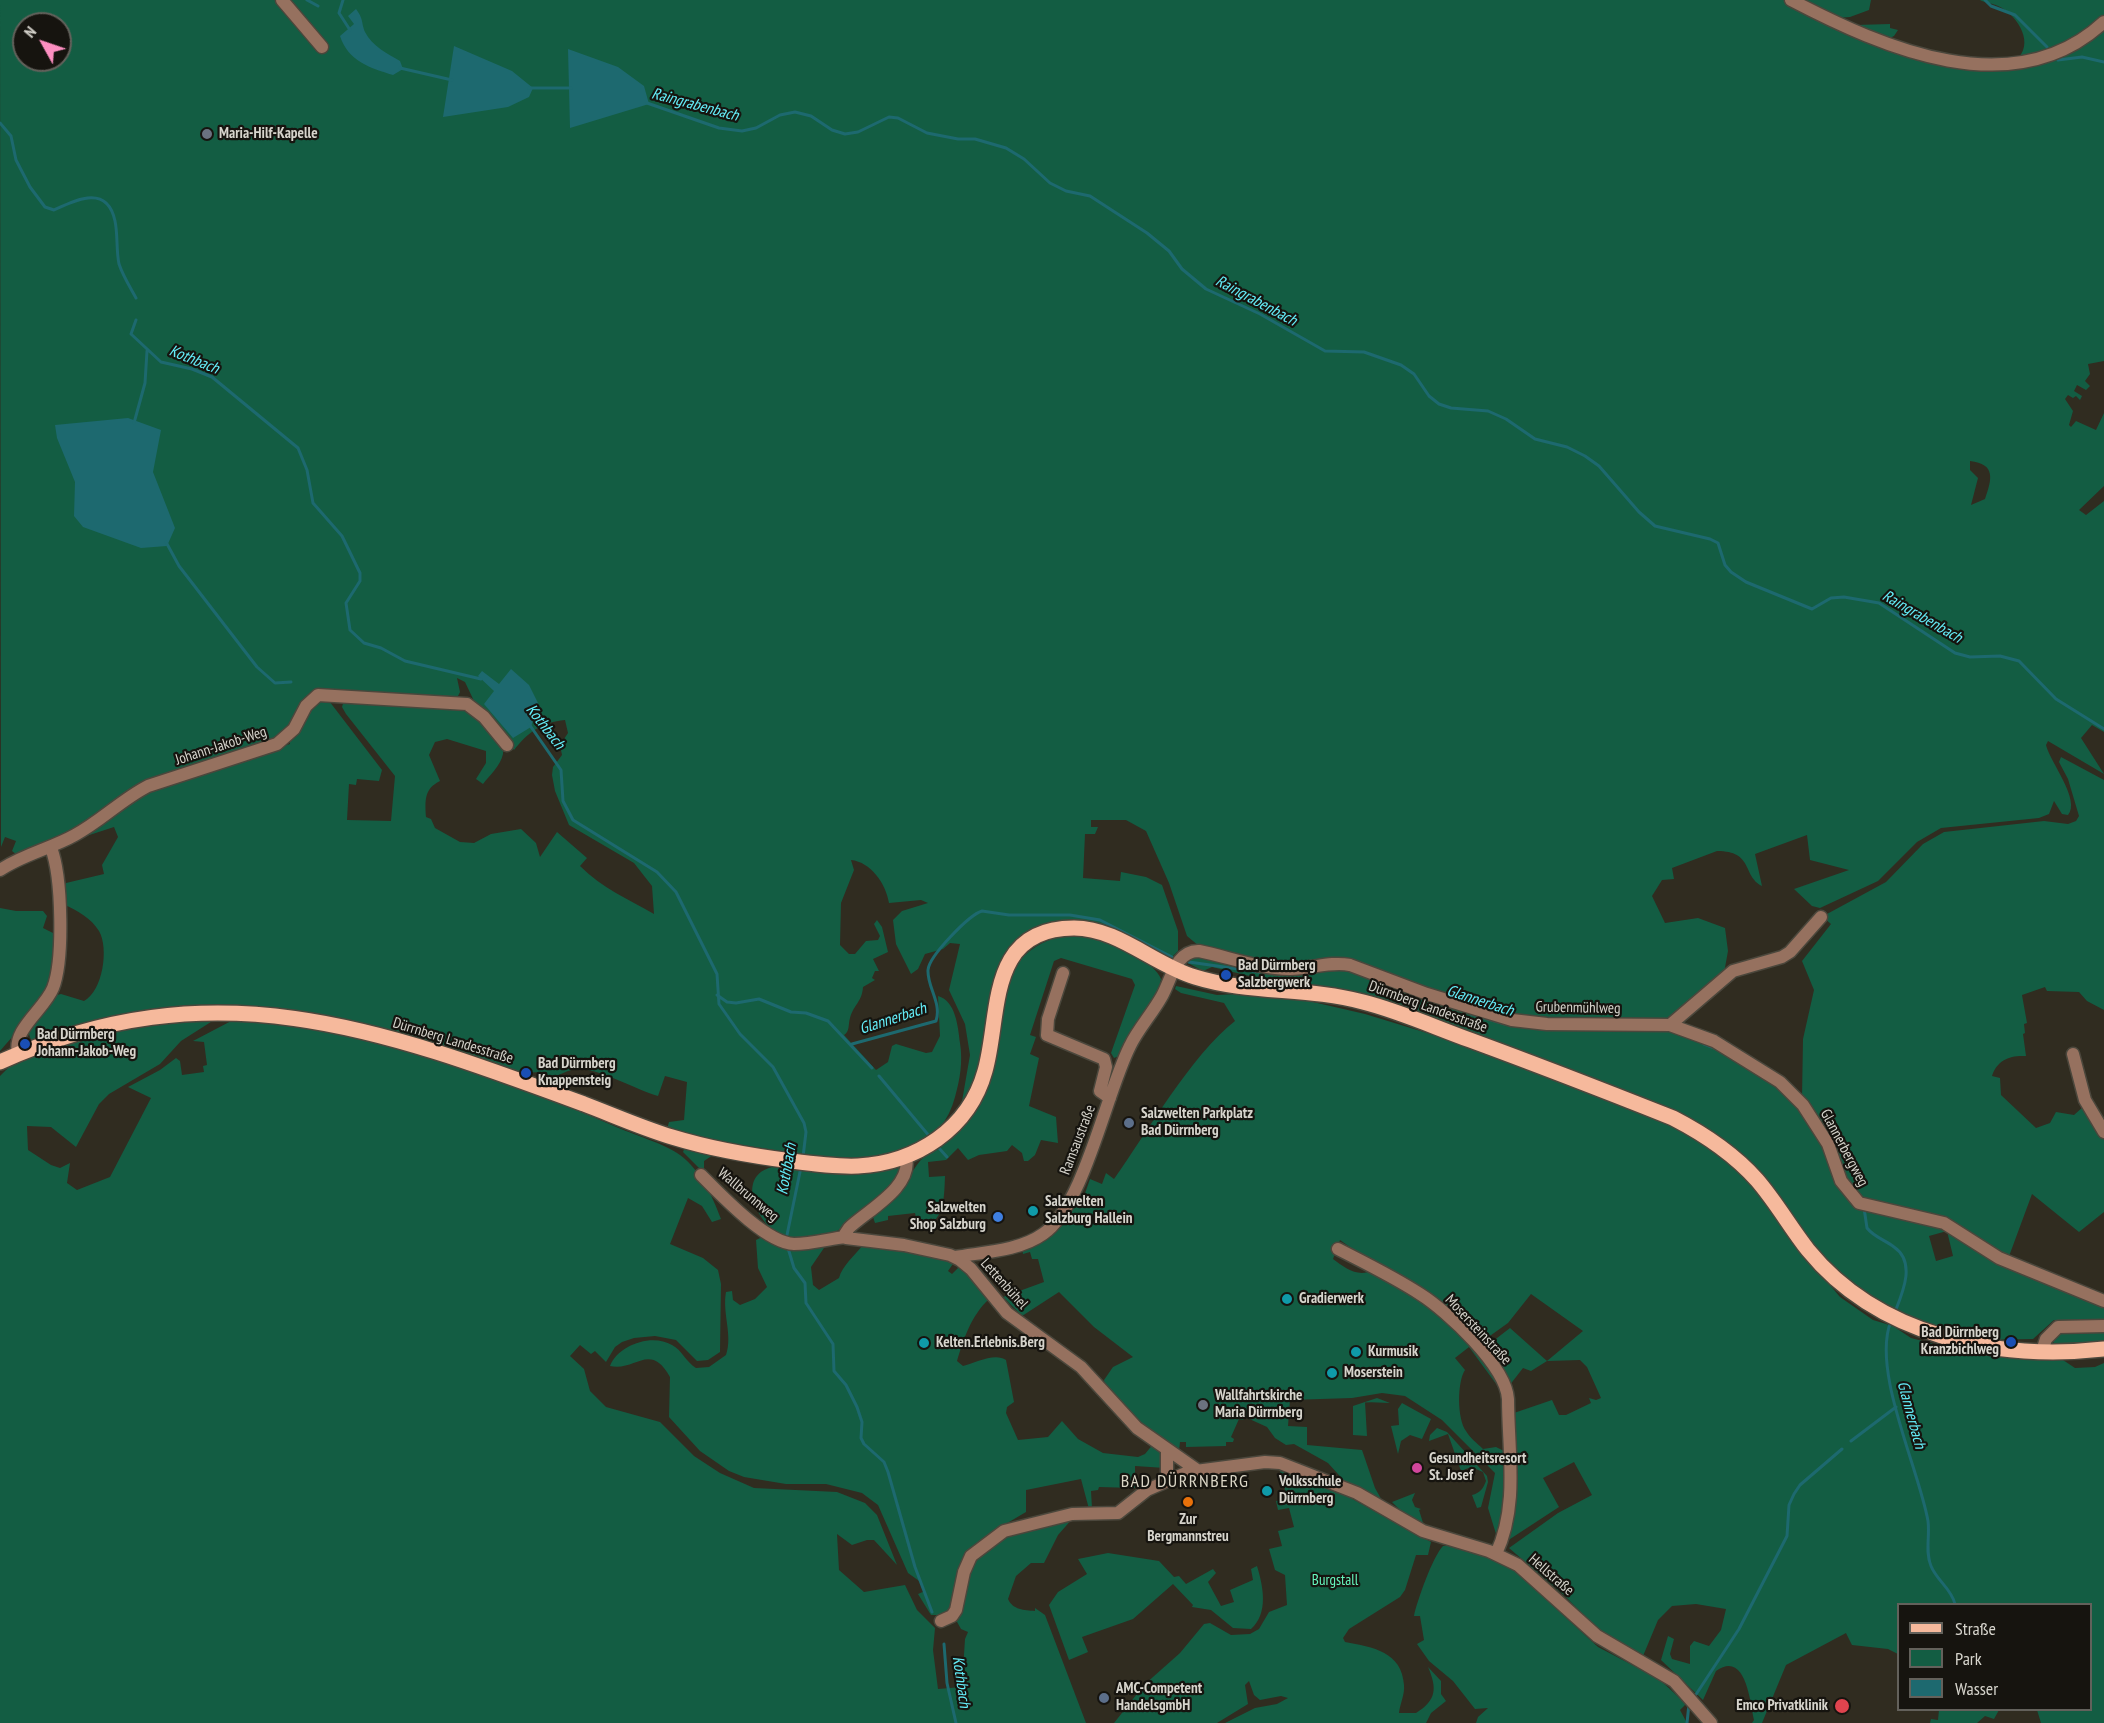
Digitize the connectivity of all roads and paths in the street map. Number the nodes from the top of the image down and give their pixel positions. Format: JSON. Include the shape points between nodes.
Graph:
{"nodes":[{"id":1,"x":282,"y":0,"type":"edge"},
{"id":2,"x":1791,"y":0,"type":"edge"},
{"id":3,"x":2104,"y":22,"type":"edge"},
{"id":4,"x":322,"y":47,"type":"dead end"},
{"id":5,"x":507,"y":745,"type":"dead end"},
{"id":6,"x":51,"y":848,"type":"junction"},
{"id":7,"x":0,"y":870,"type":"edge"},
{"id":8,"x":1821,"y":917,"type":"dead end"},
{"id":9,"x":1175,"y":970,"type":"junction"},
{"id":10,"x":1062,"y":973,"type":"dead end"},
{"id":11,"x":1671,"y":1025,"type":"junction"},
{"id":12,"x":18,"y":1054,"type":"junction"},
{"id":13,"x":2073,"y":1054,"type":"dead end"},
{"id":14,"x":0,"y":1062,"type":"edge"},
{"id":15,"x":1110,"y":1098,"type":"junction"},
{"id":16,"x":2104,"y":1132,"type":"edge"},
{"id":17,"x":906,"y":1157,"type":"junction"},
{"id":18,"x":701,"y":1175,"type":"dead end"},
{"id":19,"x":845,"y":1236,"type":"junction"},
{"id":20,"x":1338,"y":1249,"type":"dead end"},
{"id":21,"x":982,"y":1253,"type":"junction"},
{"id":22,"x":956,"y":1257,"type":"junction"},
{"id":23,"x":971,"y":1269,"type":"junction"},
{"id":24,"x":2104,"y":1301,"type":"edge"},
{"id":25,"x":2104,"y":1326,"type":"edge"},
{"id":26,"x":2104,"y":1349,"type":"edge"},
{"id":27,"x":2042,"y":1351,"type":"junction"},
{"id":28,"x":1167,"y":1449,"type":"junction"},
{"id":29,"x":1197,"y":1470,"type":"junction"},
{"id":30,"x":1167,"y":1480,"type":"junction"},
{"id":31,"x":1496,"y":1554,"type":"junction"},
{"id":32,"x":941,"y":1621,"type":"dead end"},
{"id":33,"x":1712,"y":1723,"type":"edge"}],
"edges":[{"from":1,"to":4,"type":"street"},
{"from":2,"to":3,"type":"street","via":[[1890,44],[1959,64],[2046,57]]},
{"from":5,"to":6,"type":"street","name":"Johann-Jakob-Weg","via":[[484,717],[467,704],[318,696],[306,706],[286,738],[148,786]]},
{"from":6,"to":7,"type":"street","name":"Johann-Jakob-Weg","via":[[30,853]]},
{"from":6,"to":12,"type":"street","via":[[58,871],[60,962],[53,988],[18,1038]]},
{"from":8,"to":11,"type":"street","via":[[1790,952],[1733,971]]},
{"from":9,"to":11,"type":"street","name":"Grubenmühlweg","via":[[1183,956],[1194,950],[1291,969],[1338,963],[1512,1020]]},
{"from":9,"to":15,"type":"street","name":"Ramsaustraße","via":[[1130,1046]]},
{"from":9,"to":17,"type":"main road","name":"Dürrnberg Landesstraße","via":[[1105,933],[1086,929],[1054,930],[1022,946],[1001,978],[978,1092],[949,1130],[931,1145]]},
{"from":9,"to":27,"type":"main road","name":"Dürrnberg Landesstraße","via":[[1215,983],[1329,994],[1369,1004],[1673,1118],[1715,1142],[1756,1180],[1808,1249],[1858,1297],[1894,1318],[1955,1339]]},
{"from":10,"to":15,"type":"street","via":[[1047,1035],[1104,1059],[1100,1091]]},
{"from":11,"to":24,"type":"street","name":"Glannerbergweg","via":[[1714,1041],[1780,1082],[1816,1122],[1841,1182],[1859,1203],[1944,1223],[1999,1258]]},
{"from":12,"to":14,"type":"main road","name":"Dürrnberg Landesstraße"},
{"from":12,"to":17,"type":"main road","name":"Dürrnberg Landesstraße","via":[[84,1030],[148,1016],[265,1013],[408,1044],[523,1081],[675,1138],[830,1166],[884,1164]]},
{"from":13,"to":16,"type":"street","via":[[2089,1108]]},
{"from":15,"to":21,"type":"street","name":"Ramsaustraße","via":[[1084,1167],[1054,1224],[1026,1243]]},
{"from":17,"to":19,"type":"street","via":[[907,1169],[902,1180]]},
{"from":18,"to":19,"type":"street","name":"Wallbrunnweg","via":[[748,1219],[781,1240],[795,1244]]},
{"from":19,"to":22,"type":"street","name":"Lettenbühel"},
{"from":20,"to":31,"type":"street","name":"Mosersteinstraße","via":[[1430,1301],[1480,1349],[1505,1383],[1510,1509]]},
{"from":21,"to":22,"type":"street","name":"Ramsaustraße"},
{"from":21,"to":23,"type":"street","via":[[973,1260]]},
{"from":22,"to":23,"type":"street","name":"Lettenbühel"},
{"from":23,"to":28,"type":"street","name":"Lettenbühel","via":[[1007,1313],[1081,1367],[1125,1417]]},
{"from":25,"to":27,"type":"street","via":[[2058,1327],[2046,1339]]},
{"from":26,"to":27,"type":"main road","name":"Dürrnberg Landesstraße"},
{"from":28,"to":29,"type":"street","name":"Lettenbühel"},
{"from":28,"to":30,"type":"street"},
{"from":29,"to":30,"type":"street"},
{"from":29,"to":31,"type":"street","name":"Hellstraße","via":[[1280,1463],[1357,1493],[1423,1531]]},
{"from":30,"to":32,"type":"street","via":[[1140,1494],[1118,1513],[1072,1514],[1014,1527],[994,1536],[971,1556],[956,1610]]},
{"from":31,"to":33,"type":"street","name":"Hellstraße","via":[[1527,1572],[1597,1636],[1674,1681]]}]}
